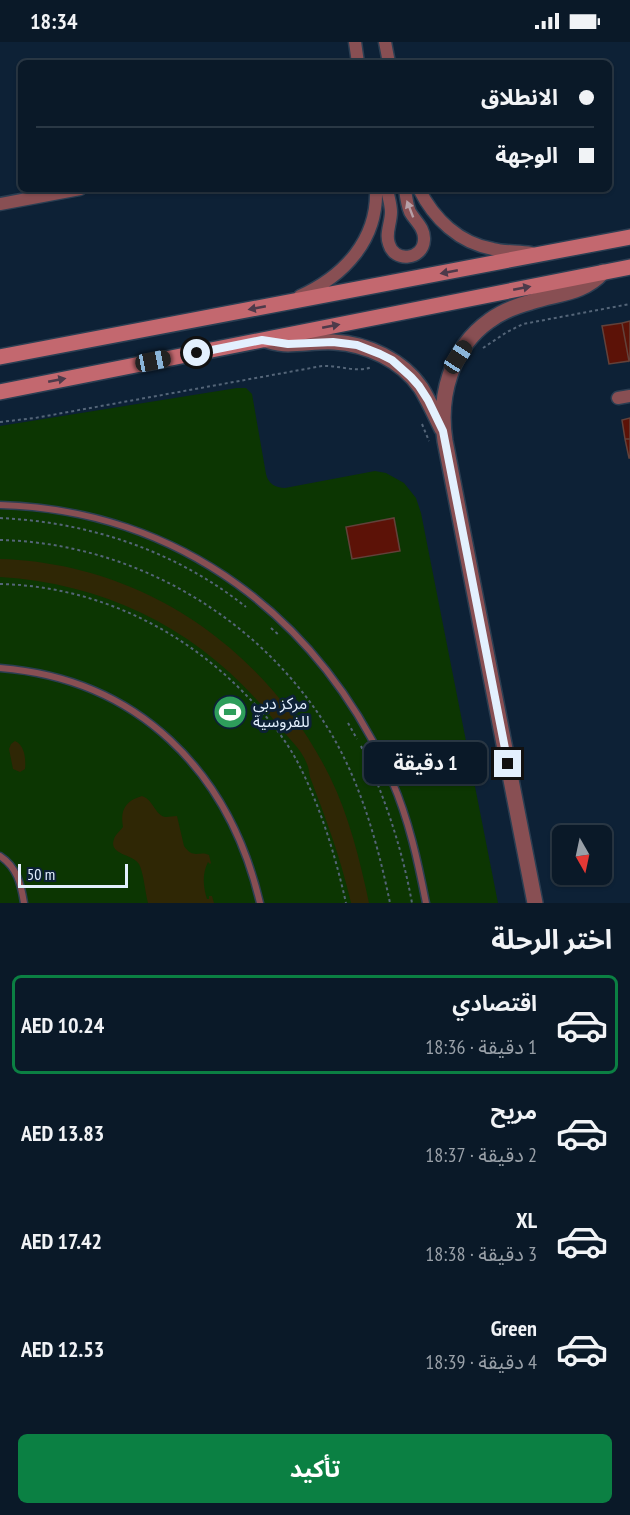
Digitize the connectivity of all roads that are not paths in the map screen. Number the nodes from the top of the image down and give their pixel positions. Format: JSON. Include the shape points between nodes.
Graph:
{"nodes":[{"id":1,"x":354,"y":42,"type":"edge"},
{"id":2,"x":385,"y":42,"type":"edge"},
{"id":3,"x":357,"y":60,"type":"edge"},
{"id":4,"x":388,"y":60,"type":"edge"},
{"id":5,"x":64,"y":192,"type":"edge"},
{"id":6,"x":376,"y":192,"type":"edge"},
{"id":7,"x":388,"y":192,"type":"edge"},
{"id":8,"x":406,"y":192,"type":"edge"},
{"id":9,"x":420,"y":192,"type":"edge"},
{"id":10,"x":0,"y":204,"type":"edge"},
{"id":11,"x":630,"y":237,"type":"edge"},
{"id":12,"x":541,"y":255,"type":"junction"},
{"id":13,"x":630,"y":267,"type":"edge"},
{"id":14,"x":603,"y":272,"type":"junction"},
{"id":15,"x":290,"y":301,"type":"junction"},
{"id":16,"x":262,"y":340,"type":"junction"},
{"id":17,"x":0,"y":357,"type":"edge"},
{"id":18,"x":0,"y":392,"type":"edge"},
{"id":19,"x":444,"y":436,"type":"junction"},
{"id":20,"x":0,"y":505,"type":"edge"},
{"id":21,"x":0,"y":668,"type":"edge"},
{"id":22,"x":0,"y":855,"type":"edge"},
{"id":23,"x":24,"y":903,"type":"edge"},
{"id":24,"x":260,"y":903,"type":"edge"},
{"id":25,"x":426,"y":903,"type":"edge"},
{"id":26,"x":535,"y":903,"type":"edge"}],
"edges":[{"from":1,"to":3,"type":"street"},
{"from":2,"to":4,"type":"street"},
{"from":5,"to":10,"type":"street"},
{"from":6,"to":15,"type":"street","via":[[372,221],[351,260],[326,282]]},
{"from":7,"to":8,"type":"street","one_way":true,"via":[[391,211],[388,242],[395,253],[408,257],[418,254],[424,240],[423,231],[408,207]]},
{"from":9,"to":12,"type":"street","via":[[438,218],[466,240],[495,250]]},
{"from":11,"to":12,"type":"main road"},
{"from":12,"to":15,"type":"main road","one_way":true},
{"from":13,"to":14,"type":"main road"},
{"from":16,"to":14,"type":"main road","one_way":true},
{"from":14,"to":19,"type":"street","via":[[579,289],[503,312],[477,332],[450,371],[444,397]]},
{"from":15,"to":17,"type":"main road","one_way":true},
{"from":18,"to":16,"type":"main road","one_way":true},
{"from":16,"to":19,"type":"street","via":[[288,344],[345,343],[380,354],[402,368],[419,386]]},
{"from":19,"to":26,"type":"street"},
{"from":20,"to":25,"type":"lane","via":[[84,514],[145,534],[213,568],[273,613],[327,669],[379,753],[404,814]]},
{"from":21,"to":24,"type":"lane","via":[[48,675],[89,688],[164,734],[199,771],[226,811],[250,867]]},
{"from":22,"to":23,"type":"lane","via":[[19,878]]}]}
